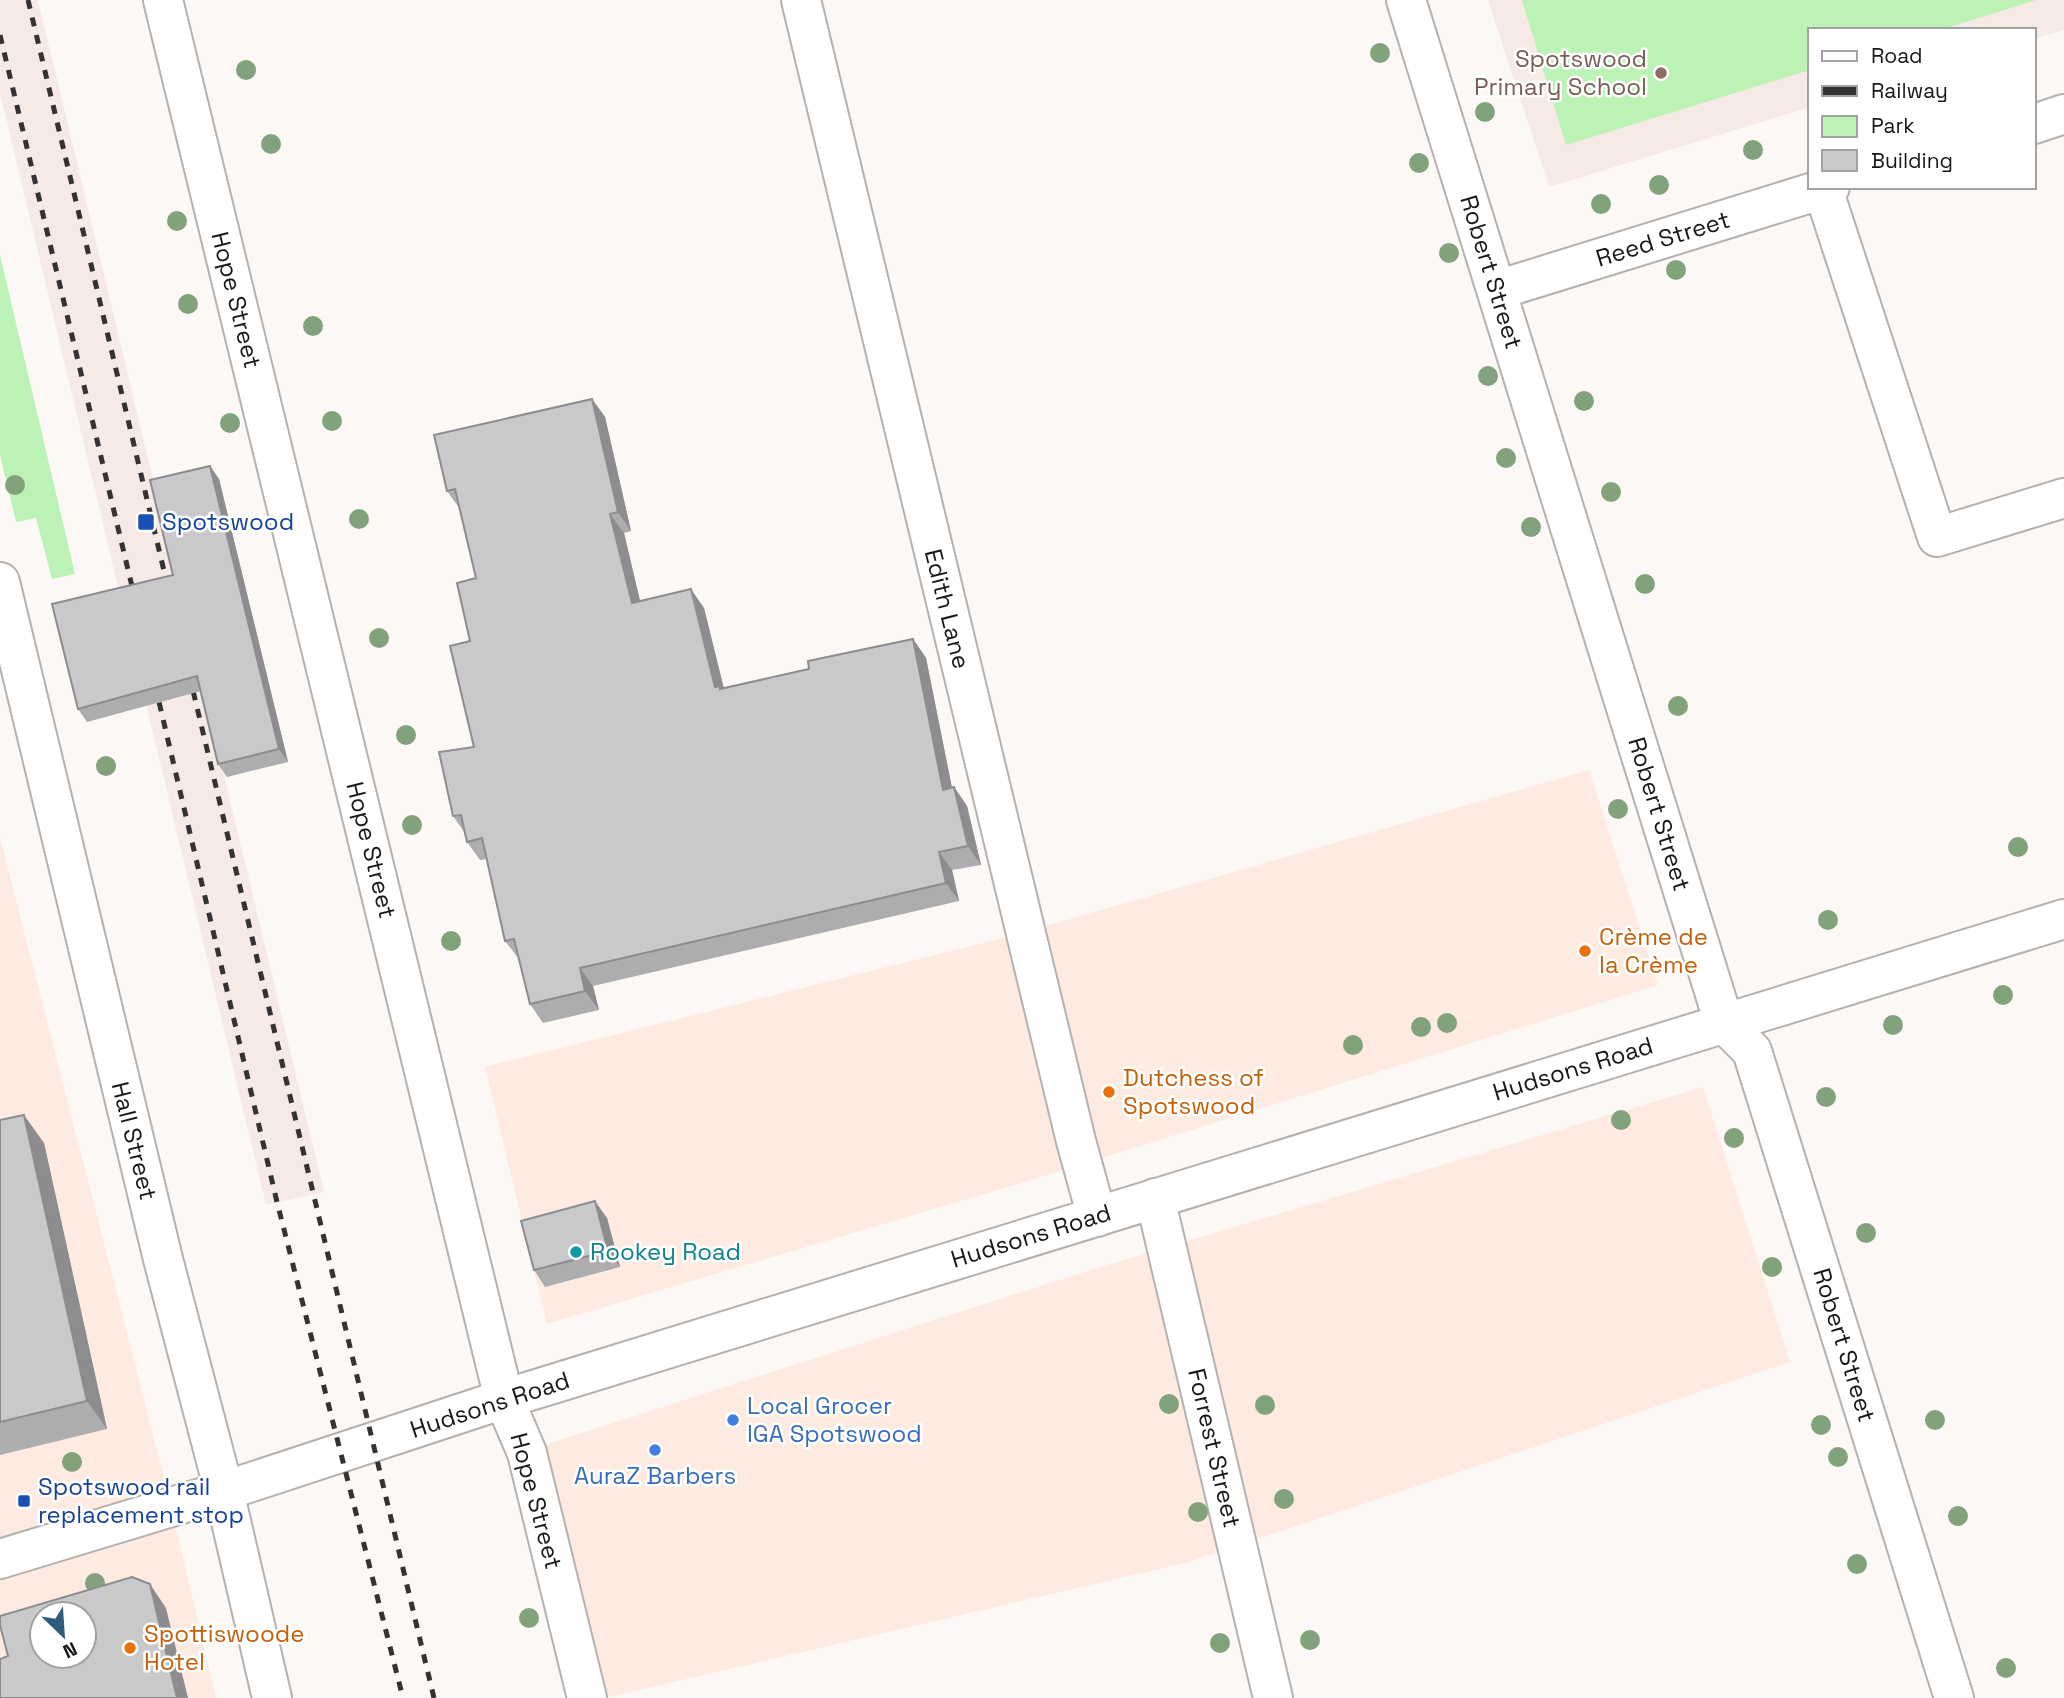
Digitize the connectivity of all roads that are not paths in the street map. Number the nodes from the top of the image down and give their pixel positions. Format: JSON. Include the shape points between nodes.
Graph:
{"nodes":[{"id":1,"x":163,"y":0,"type":"edge"},
{"id":2,"x":801,"y":0,"type":"edge"},
{"id":3,"x":1406,"y":0,"type":"edge"},
{"id":4,"x":2064,"y":114,"type":"edge"},
{"id":5,"x":2036,"y":123,"type":"edge"},
{"id":6,"x":1823,"y":189,"type":"edge"},
{"id":7,"x":1826,"y":189,"type":"edge"},
{"id":8,"x":1497,"y":290,"type":"junction"},
{"id":9,"x":2064,"y":498,"type":"edge"},
{"id":10,"x":0,"y":582,"type":"edge"},
{"id":11,"x":2064,"y":919,"type":"edge"},
{"id":12,"x":1724,"y":1023,"type":"junction"},
{"id":13,"x":1155,"y":1198,"type":"junction"},
{"id":14,"x":1097,"y":1217,"type":"junction"},
{"id":15,"x":505,"y":1399,"type":"junction"},
{"id":16,"x":224,"y":1491,"type":"junction"},
{"id":17,"x":0,"y":1559,"type":"edge"},
{"id":18,"x":272,"y":1698,"type":"edge"},
{"id":19,"x":587,"y":1698,"type":"edge"},
{"id":20,"x":1273,"y":1698,"type":"edge"},
{"id":21,"x":1954,"y":1698,"type":"edge"}],
"edges":[{"from":1,"to":15,"type":"street","name":"Hope Street"},
{"from":2,"to":14,"type":"street","name":"Edith Lane"},
{"from":3,"to":8,"type":"street","name":"Robert Street"},
{"from":4,"to":5,"type":"street"},
{"from":6,"to":8,"type":"street","name":"Reed Street"},
{"from":7,"to":9,"type":"street","via":[[1937,537]]},
{"from":8,"to":12,"type":"street","name":"Robert Street"},
{"from":10,"to":16,"type":"street","name":"Hall Street","via":[[163,1259]]},
{"from":11,"to":12,"type":"street","name":"Hudsons Road"},
{"from":12,"to":13,"type":"street","name":"Hudsons Road"},
{"from":12,"to":21,"type":"street","name":"Robert Street","via":[[1752,1051]]},
{"from":13,"to":14,"type":"street","name":"Hudsons Road"},
{"from":13,"to":20,"type":"street","name":"Forrest Street"},
{"from":14,"to":15,"type":"street","name":"Hudsons Road"},
{"from":15,"to":16,"type":"street","name":"Hudsons Road"},
{"from":15,"to":19,"type":"street","name":"Hope Street","via":[[527,1453]]},
{"from":16,"to":17,"type":"street","name":"Hudsons Road"},
{"from":16,"to":18,"type":"street","name":"Hall Street"}]}
